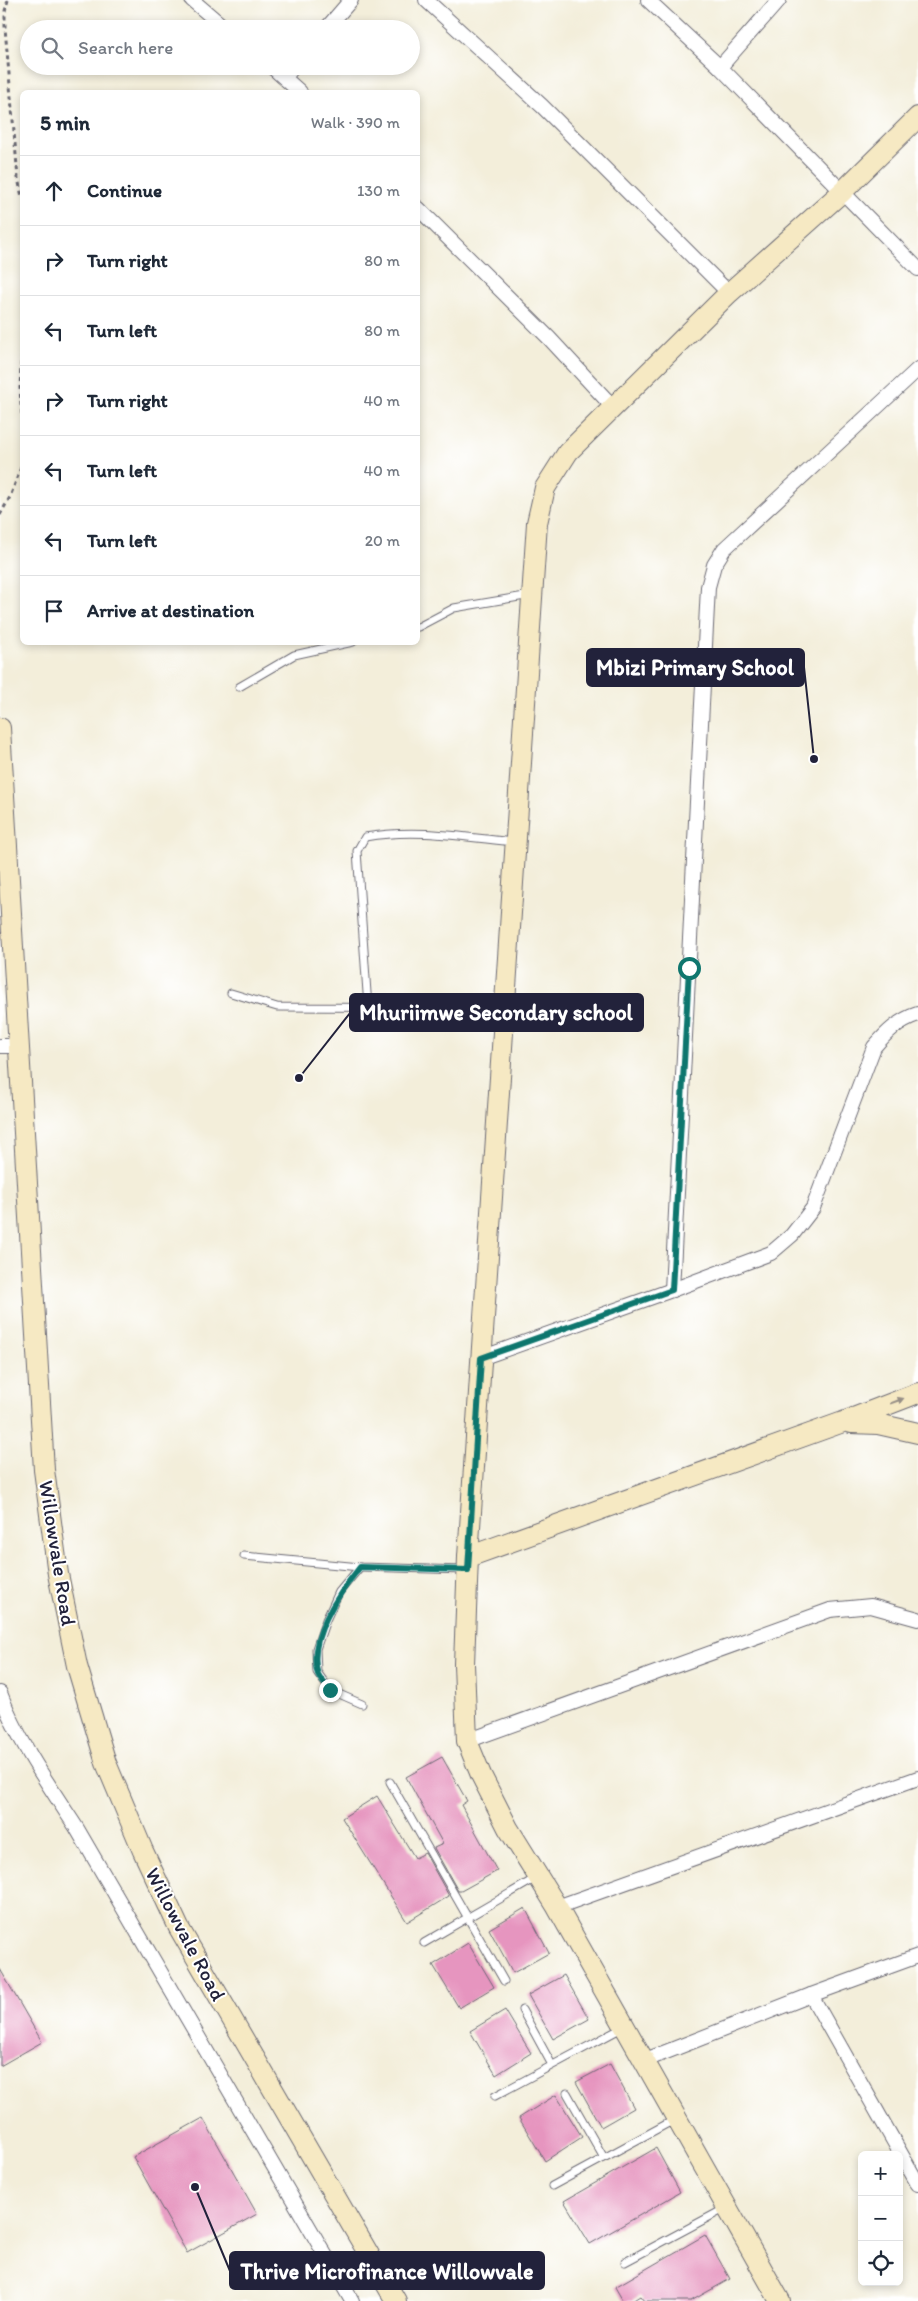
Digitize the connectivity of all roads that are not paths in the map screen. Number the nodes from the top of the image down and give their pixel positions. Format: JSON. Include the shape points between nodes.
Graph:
{"nodes":[{"id":1,"x":192,"y":0,"type":"edge"},
{"id":2,"x":351,"y":0,"type":"edge"},
{"id":3,"x":426,"y":0,"type":"edge"},
{"id":4,"x":648,"y":0,"type":"edge"},
{"id":5,"x":779,"y":0,"type":"edge"},
{"id":6,"x":215,"y":20,"type":"edge"},
{"id":7,"x":334,"y":20,"type":"edge"},
{"id":8,"x":720,"y":66,"type":"junction"},
{"id":9,"x":282,"y":75,"type":"edge"},
{"id":10,"x":287,"y":75,"type":"edge"},
{"id":11,"x":285,"y":78,"type":"junction"},
{"id":12,"x":298,"y":90,"type":"edge"},
{"id":13,"x":918,"y":117,"type":"edge"},
{"id":14,"x":842,"y":192,"type":"junction"},
{"id":15,"x":420,"y":210,"type":"edge"},
{"id":16,"x":918,"y":269,"type":"edge"},
{"id":17,"x":729,"y":293,"type":"junction"},
{"id":18,"x":918,"y":369,"type":"edge"},
{"id":19,"x":613,"y":407,"type":"junction"},
{"id":20,"x":532,"y":595,"type":"junction"},
{"id":21,"x":420,"y":626,"type":"edge"},
{"id":22,"x":339,"y":645,"type":"edge"},
{"id":23,"x":239,"y":688,"type":"dead end"},
{"id":24,"x":0,"y":728,"type":"edge"},
{"id":25,"x":515,"y":843,"type":"junction"},
{"id":26,"x":231,"y":993,"type":"dead end"},
{"id":27,"x":368,"y":1008,"type":"junction"},
{"id":28,"x":504,"y":1008,"type":"junction"},
{"id":29,"x":918,"y":1014,"type":"edge"},
{"id":30,"x":9,"y":1046,"type":"edge"},
{"id":31,"x":672,"y":1290,"type":"junction"},
{"id":32,"x":481,"y":1358,"type":"junction"},
{"id":33,"x":918,"y":1393,"type":"edge"},
{"id":34,"x":842,"y":1422,"type":"junction"},
{"id":35,"x":918,"y":1433,"type":"edge"},
{"id":36,"x":244,"y":1556,"type":"dead end"},
{"id":37,"x":468,"y":1564,"type":"junction"},
{"id":38,"x":360,"y":1567,"type":"junction"},
{"id":39,"x":918,"y":1620,"type":"edge"},
{"id":40,"x":0,"y":1693,"type":"edge"},
{"id":41,"x":362,"y":1704,"type":"dead end"},
{"id":42,"x":467,"y":1740,"type":"junction"},
{"id":43,"x":918,"y":1778,"type":"edge"},
{"id":44,"x":390,"y":1782,"type":"dead end"},
{"id":45,"x":538,"y":1877,"type":"junction"},
{"id":46,"x":557,"y":1907,"type":"junction"},
{"id":47,"x":469,"y":1916,"type":"junction"},
{"id":48,"x":424,"y":1943,"type":"dead end"},
{"id":49,"x":918,"y":1956,"type":"edge"},
{"id":50,"x":504,"y":1981,"type":"dead end"},
{"id":51,"x":811,"y":1995,"type":"junction"},
{"id":52,"x":522,"y":2010,"type":"dead end"},
{"id":53,"x":624,"y":2027,"type":"junction"},
{"id":54,"x":643,"y":2061,"type":"junction"},
{"id":55,"x":552,"y":2065,"type":"junction"},
{"id":56,"x":567,"y":2093,"type":"dead end"},
{"id":57,"x":495,"y":2096,"type":"dead end"},
{"id":58,"x":676,"y":2119,"type":"junction"},
{"id":59,"x":604,"y":2158,"type":"junction"},
{"id":60,"x":918,"y":2184,"type":"edge"},
{"id":61,"x":552,"y":2186,"type":"dead end"},
{"id":62,"x":727,"y":2208,"type":"junction"},
{"id":63,"x":625,"y":2262,"type":"dead end"},
{"id":64,"x":778,"y":2300,"type":"edge"},
{"id":65,"x":352,"y":2301,"type":"edge"},
{"id":66,"x":396,"y":2301,"type":"edge"}],
"edges":[{"from":1,"to":6,"type":"street"},
{"from":2,"to":7,"type":"street"},
{"from":3,"to":17,"type":"street","via":[[542,106]]},
{"from":4,"to":8,"type":"street"},
{"from":5,"to":8,"type":"street"},
{"from":8,"to":14,"type":"street"},
{"from":9,"to":11,"type":"street"},
{"from":10,"to":11,"type":"street"},
{"from":11,"to":12,"type":"street"},
{"from":13,"to":14,"type":"street"},
{"from":14,"to":16,"type":"street"},
{"from":14,"to":17,"type":"street"},
{"from":15,"to":19,"type":"street","via":[[549,338]]},
{"from":17,"to":19,"type":"street"},
{"from":18,"to":31,"type":"street","via":[[724,549],[714,565],[708,588]]},
{"from":19,"to":20,"type":"street","via":[[568,452],[545,488],[536,523]]},
{"from":20,"to":21,"type":"lane","via":[[454,608]]},
{"from":20,"to":25,"type":"street"},
{"from":22,"to":23,"type":"lane","via":[[294,655]]},
{"from":24,"to":30,"type":"street","name":"Willowvale Road"},
{"from":25,"to":27,"type":"lane","via":[[434,833],[389,833],[365,837],[357,851]]},
{"from":25,"to":28,"type":"street"},
{"from":26,"to":27,"type":"lane","via":[[277,1007]]},
{"from":27,"to":28,"type":"lane"},
{"from":28,"to":32,"type":"street"},
{"from":29,"to":31,"type":"street","via":[[907,1017],[889,1030],[874,1047],[813,1208],[792,1235],[771,1253]]},
{"from":30,"to":66,"type":"street","name":"Willowvale Road","via":[[44,1470],[58,1574],[82,1684],[106,1763],[179,1928]]},
{"from":31,"to":32,"type":"street"},
{"from":32,"to":37,"type":"street"},
{"from":34,"to":33,"type":"street","one_way":true},
{"from":34,"to":35,"type":"street","via":[[878,1424]]},
{"from":34,"to":37,"type":"street"},
{"from":36,"to":38,"type":"lane"},
{"from":37,"to":38,"type":"lane"},
{"from":37,"to":42,"type":"street","via":[[464,1664]]},
{"from":38,"to":41,"type":"lane","via":[[339,1592],[316,1649],[317,1672],[330,1690]]},
{"from":39,"to":42,"type":"street","via":[[871,1606],[830,1610]]},
{"from":40,"to":65,"type":"street","via":[[10,1721],[31,1758],[81,1836]]},
{"from":42,"to":45,"type":"street","via":[[481,1776]]},
{"from":43,"to":46,"type":"street"},
{"from":44,"to":47,"type":"lane"},
{"from":45,"to":46,"type":"street"},
{"from":45,"to":47,"type":"lane"},
{"from":46,"to":53,"type":"street"},
{"from":47,"to":48,"type":"lane"},
{"from":47,"to":50,"type":"lane"},
{"from":49,"to":51,"type":"street"},
{"from":51,"to":54,"type":"street"},
{"from":51,"to":60,"type":"street"},
{"from":52,"to":55,"type":"lane"},
{"from":53,"to":54,"type":"street"},
{"from":53,"to":55,"type":"lane"},
{"from":54,"to":58,"type":"street"},
{"from":55,"to":57,"type":"lane"},
{"from":56,"to":59,"type":"lane"},
{"from":58,"to":59,"type":"lane"},
{"from":58,"to":62,"type":"street"},
{"from":59,"to":61,"type":"lane"},
{"from":62,"to":63,"type":"lane"},
{"from":62,"to":64,"type":"street"}]}
